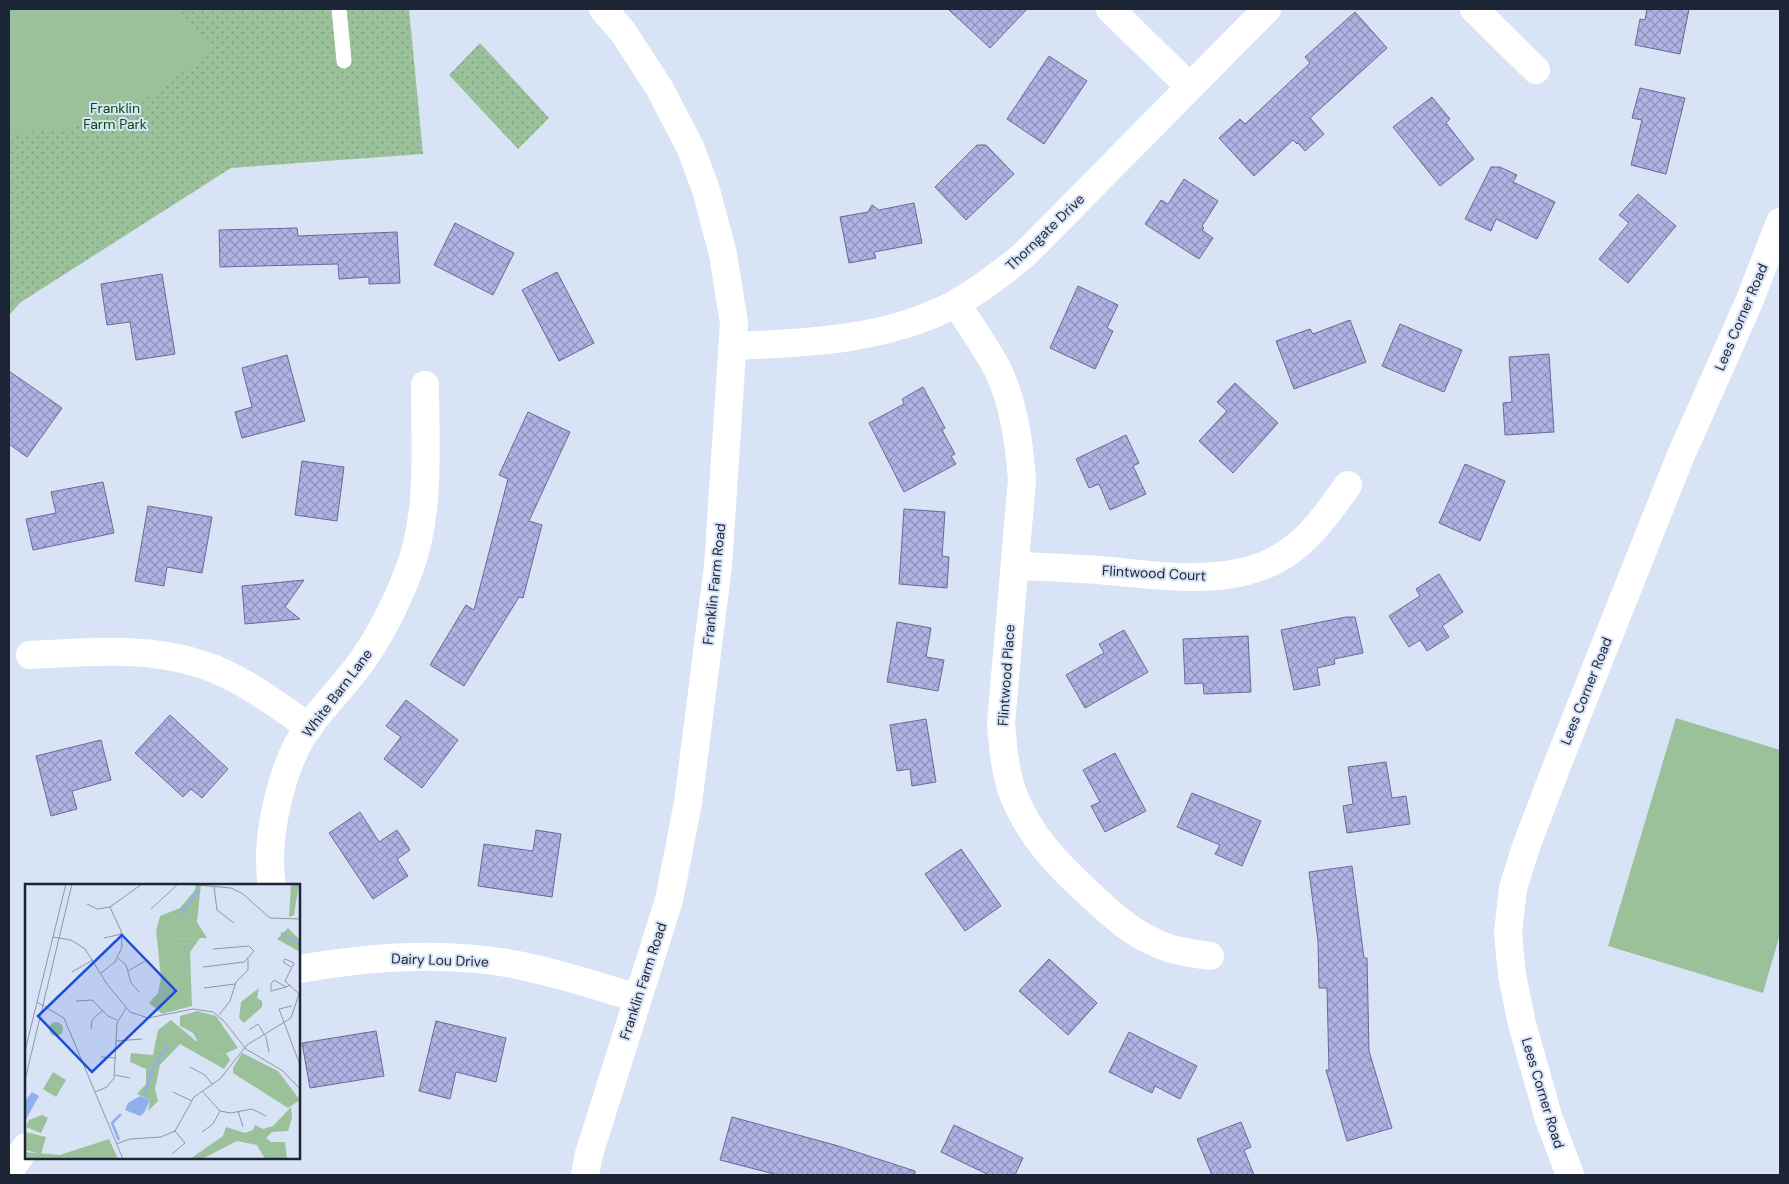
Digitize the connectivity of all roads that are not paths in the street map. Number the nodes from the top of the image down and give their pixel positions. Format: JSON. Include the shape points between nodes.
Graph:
{"nodes":[{"id":1,"x":339,"y":9,"type":"edge"},
{"id":2,"x":603,"y":9,"type":"edge"},
{"id":3,"x":1110,"y":9,"type":"edge"},
{"id":4,"x":1267,"y":9,"type":"edge"},
{"id":5,"x":1474,"y":9,"type":"edge"},
{"id":6,"x":344,"y":61,"type":"dead end"},
{"id":7,"x":1536,"y":70,"type":"dead end"},
{"id":8,"x":1190,"y":87,"type":"junction"},
{"id":9,"x":1780,"y":222,"type":"edge"},
{"id":10,"x":956,"y":303,"type":"junction"},
{"id":11,"x":733,"y":346,"type":"junction"},
{"id":12,"x":425,"y":385,"type":"dead end"},
{"id":13,"x":1348,"y":485,"type":"dead end"},
{"id":14,"x":1015,"y":566,"type":"junction"},
{"id":15,"x":30,"y":655,"type":"dead end"},
{"id":16,"x":308,"y":727,"type":"junction"},
{"id":17,"x":272,"y":884,"type":"edge"},
{"id":18,"x":1210,"y":956,"type":"dead end"},
{"id":19,"x":300,"y":969,"type":"edge"},
{"id":20,"x":637,"y":998,"type":"junction"},
{"id":21,"x":25,"y":1148,"type":"edge"},
{"id":22,"x":9,"y":1172,"type":"edge"},
{"id":23,"x":584,"y":1175,"type":"edge"},
{"id":24,"x":1570,"y":1175,"type":"edge"}],
"edges":[{"from":1,"to":6,"type":"lane"},
{"from":2,"to":11,"type":"street","name":"Franklin Farm Road","via":[[623,32],[660,89],[691,149],[723,254],[734,323]]},
{"from":3,"to":8,"type":"street"},
{"from":4,"to":8,"type":"street","name":"Thorngate Drive"},
{"from":5,"to":7,"type":"street"},
{"from":8,"to":10,"type":"street","name":"Thorngate Drive","via":[[1024,255],[991,282]]},
{"from":9,"to":24,"type":"street","name":"Lees Corner Road","via":[[1749,302],[1677,464],[1556,768],[1513,888],[1508,932],[1522,1024]]},
{"from":10,"to":11,"type":"street","name":"Thorngate Drive","via":[[877,333],[836,340]]},
{"from":10,"to":14,"type":"street","name":"Flintwood Place","via":[[997,369],[1011,405],[1022,480]]},
{"from":11,"to":20,"type":"street","name":"Franklin Farm Road","via":[[718,566],[688,803],[669,900]]},
{"from":12,"to":16,"type":"street","name":"White Barn Lane","via":[[425,488],[421,522],[409,571],[389,617],[362,661]]},
{"from":13,"to":14,"type":"street","name":"Flintwood Court","via":[[1322,521],[1294,548],[1272,562],[1241,572],[1207,577]]},
{"from":14,"to":18,"type":"street","name":"Flintwood Place","via":[[1001,724],[1012,790],[1026,821],[1060,867],[1120,922],[1152,942],[1182,952]]},
{"from":15,"to":16,"type":"street","via":[[126,650],[173,656],[205,665],[250,687]]},
{"from":16,"to":17,"type":"street","name":"White Barn Lane","via":[[292,758],[276,807],[271,842]]},
{"from":19,"to":20,"type":"street","name":"Dairy Lou Drive","via":[[391,958],[472,959],[526,967]]},
{"from":20,"to":23,"type":"street","name":"Franklin Farm Road"},
{"from":21,"to":22,"type":"street"}]}
